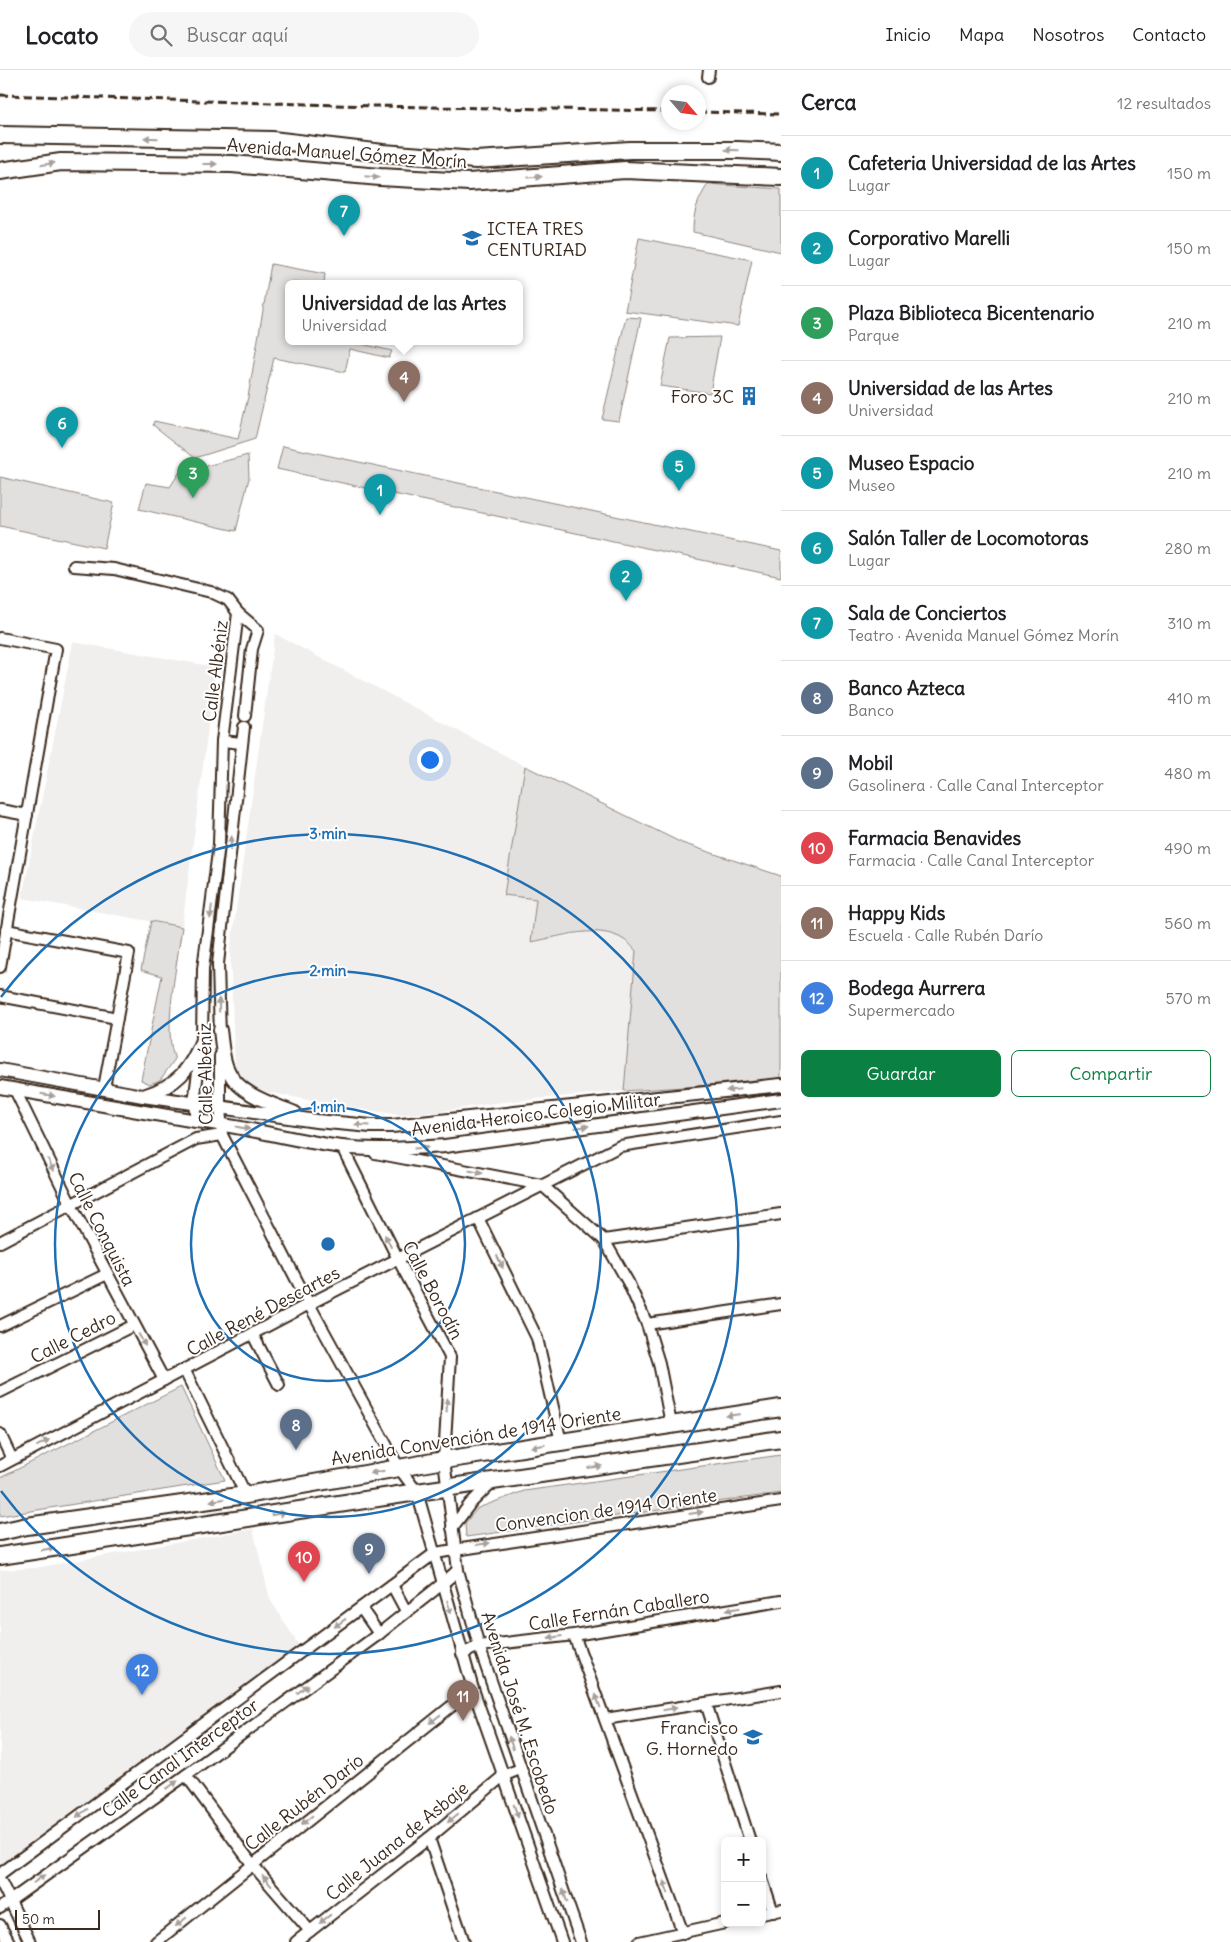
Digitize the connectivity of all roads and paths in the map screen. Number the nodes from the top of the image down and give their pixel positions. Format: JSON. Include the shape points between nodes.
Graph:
{"nodes":[{"id":1,"x":0,"y":135,"type":"edge"},
{"id":2,"x":781,"y":152,"type":"edge"},
{"id":3,"x":0,"y":171,"type":"edge"},
{"id":4,"x":781,"y":177,"type":"edge"},
{"id":5,"x":74,"y":566,"type":"dead end"},
{"id":6,"x":238,"y":613,"type":"junction"},
{"id":7,"x":0,"y":638,"type":"edge"},
{"id":8,"x":233,"y":656,"type":"junction"},
{"id":9,"x":252,"y":658,"type":"junction"},
{"id":10,"x":246,"y":716,"type":"dead end"},
{"id":11,"x":244,"y":727,"type":"dead end"},
{"id":12,"x":222,"y":741,"type":"junction"},
{"id":13,"x":242,"y":744,"type":"junction"},
{"id":14,"x":0,"y":810,"type":"edge"},
{"id":15,"x":27,"y":815,"type":"junction"},
{"id":16,"x":6,"y":930,"type":"junction"},
{"id":17,"x":0,"y":967,"type":"edge"},
{"id":18,"x":0,"y":996,"type":"edge"},
{"id":19,"x":117,"y":1018,"type":"junction"},
{"id":20,"x":220,"y":1030,"type":"junction"},
{"id":21,"x":202,"y":1040,"type":"junction"},
{"id":22,"x":0,"y":1070,"type":"edge"},
{"id":23,"x":781,"y":1085,"type":"edge"},
{"id":24,"x":0,"y":1087,"type":"edge"},
{"id":25,"x":104,"y":1088,"type":"junction"},
{"id":26,"x":15,"y":1090,"type":"junction"},
{"id":27,"x":144,"y":1096,"type":"junction"},
{"id":28,"x":781,"y":1100,"type":"edge"},
{"id":29,"x":194,"y":1103,"type":"junction"},
{"id":30,"x":220,"y":1106,"type":"junction"},
{"id":31,"x":196,"y":1121,"type":"junction"},
{"id":32,"x":316,"y":1121,"type":"junction"},
{"id":33,"x":781,"y":1121,"type":"edge"},
{"id":34,"x":222,"y":1130,"type":"junction"},
{"id":35,"x":342,"y":1146,"type":"junction"},
{"id":36,"x":542,"y":1185,"type":"junction"},
{"id":37,"x":70,"y":1205,"type":"junction"},
{"id":38,"x":781,"y":1214,"type":"edge"},
{"id":39,"x":478,"y":1218,"type":"junction"},
{"id":40,"x":604,"y":1240,"type":"junction"},
{"id":41,"x":0,"y":1242,"type":"edge"},
{"id":42,"x":398,"y":1259,"type":"junction"},
{"id":43,"x":107,"y":1274,"type":"junction"},
{"id":44,"x":309,"y":1304,"type":"junction"},
{"id":45,"x":781,"y":1304,"type":"edge"},
{"id":46,"x":647,"y":1324,"type":"junction"},
{"id":47,"x":134,"y":1325,"type":"junction"},
{"id":48,"x":0,"y":1326,"type":"edge"},
{"id":49,"x":253,"y":1335,"type":"junction"},
{"id":50,"x":185,"y":1371,"type":"junction"},
{"id":51,"x":164,"y":1380,"type":"junction"},
{"id":52,"x":279,"y":1385,"type":"dead end"},
{"id":53,"x":0,"y":1392,"type":"edge"},
{"id":54,"x":781,"y":1408,"type":"edge"},
{"id":55,"x":671,"y":1424,"type":"junction"},
{"id":56,"x":0,"y":1434,"type":"edge"},
{"id":57,"x":781,"y":1440,"type":"edge"},
{"id":58,"x":561,"y":1442,"type":"junction"},
{"id":59,"x":12,"y":1459,"type":"junction"},
{"id":60,"x":444,"y":1460,"type":"junction"},
{"id":61,"x":0,"y":1466,"type":"edge"},
{"id":62,"x":399,"y":1468,"type":"junction"},
{"id":63,"x":492,"y":1482,"type":"junction"},
{"id":64,"x":448,"y":1489,"type":"junction"},
{"id":65,"x":417,"y":1492,"type":"junction"},
{"id":66,"x":246,"y":1496,"type":"junction"},
{"id":67,"x":781,"y":1501,"type":"edge"},
{"id":68,"x":452,"y":1528,"type":"junction"},
{"id":69,"x":0,"y":1532,"type":"edge"},
{"id":70,"x":454,"y":1549,"type":"junction"},
{"id":71,"x":435,"y":1552,"type":"junction"},
{"id":72,"x":0,"y":1556,"type":"edge"},
{"id":73,"x":458,"y":1570,"type":"junction"},
{"id":74,"x":443,"y":1584,"type":"junction"},
{"id":75,"x":392,"y":1585,"type":"junction"},
{"id":76,"x":781,"y":1601,"type":"edge"},
{"id":77,"x":361,"y":1608,"type":"junction"},
{"id":78,"x":406,"y":1611,"type":"junction"},
{"id":79,"x":379,"y":1634,"type":"junction"},
{"id":80,"x":574,"y":1635,"type":"junction"},
{"id":81,"x":479,"y":1646,"type":"junction"},
{"id":82,"x":462,"y":1654,"type":"junction"},
{"id":83,"x":473,"y":1689,"type":"junction"},
{"id":84,"x":781,"y":1691,"type":"edge"},
{"id":85,"x":706,"y":1703,"type":"junction"},
{"id":86,"x":605,"y":1720,"type":"junction"},
{"id":87,"x":520,"y":1769,"type":"junction"},
{"id":88,"x":186,"y":1775,"type":"junction"},
{"id":89,"x":503,"y":1776,"type":"junction"},
{"id":90,"x":749,"y":1837,"type":"edge"},
{"id":91,"x":429,"y":1838,"type":"junction"},
{"id":92,"x":252,"y":1864,"type":"junction"},
{"id":93,"x":0,"y":1874,"type":"edge"},
{"id":94,"x":0,"y":1880,"type":"edge"},
{"id":95,"x":763,"y":1882,"type":"edge"},
{"id":96,"x":9,"y":1900,"type":"junction"},
{"id":97,"x":0,"y":1908,"type":"edge"},
{"id":98,"x":772,"y":1912,"type":"edge"},
{"id":99,"x":0,"y":1924,"type":"edge"},
{"id":100,"x":721,"y":1924,"type":"edge"},
{"id":101,"x":310,"y":1931,"type":"junction"},
{"id":102,"x":682,"y":1933,"type":"junction"},
{"id":103,"x":9,"y":1942,"type":"edge"},
{"id":104,"x":30,"y":1942,"type":"edge"},
{"id":105,"x":156,"y":1942,"type":"edge"},
{"id":106,"x":296,"y":1942,"type":"edge"},
{"id":107,"x":464,"y":1942,"type":"edge"},
{"id":108,"x":562,"y":1942,"type":"edge"},
{"id":109,"x":581,"y":1942,"type":"edge"},
{"id":110,"x":639,"y":1942,"type":"edge"}],
"edges":[{"from":2,"to":1,"type":"main road","name":"Avenida Manuel Gómez Morín","one_way":true,"via":[[630,150],[476,160],[272,140]]},
{"from":3,"to":4,"type":"main road","name":"Avenida Manuel Gómez Morín","one_way":true,"via":[[61,162],[232,164],[469,182],[625,170]]},
{"from":5,"to":6,"type":"street","via":[[114,568],[211,592],[228,600]]},
{"from":6,"to":8,"type":"street","name":"Calle Albéniz"},
{"from":6,"to":9,"type":"street","name":"Calle Albéniz","via":[[258,630]]},
{"from":7,"to":15,"type":"street","via":[[56,649]]},
{"from":8,"to":9,"type":"street"},
{"from":8,"to":12,"type":"street","name":"Calle Albéniz"},
{"from":9,"to":10,"type":"street","name":"Calle Albéniz"},
{"from":11,"to":13,"type":"street","name":"Calle Albéniz"},
{"from":12,"to":13,"type":"street"},
{"from":12,"to":21,"type":"street","name":"Calle Albéniz","one_way":true,"via":[[219,844],[203,969]]},
{"from":20,"to":13,"type":"street","name":"Calle Albéniz","one_way":true,"via":[[218,964]]},
{"from":14,"to":15,"type":"street"},
{"from":15,"to":16,"type":"street"},
{"from":16,"to":17,"type":"street"},
{"from":16,"to":19,"type":"street","via":[[130,953]]},
{"from":18,"to":19,"type":"street"},
{"from":19,"to":25,"type":"street"},
{"from":20,"to":30,"type":"street","name":"Calle Albéniz"},
{"from":20,"to":32,"type":"street","via":[[228,1072],[236,1083],[268,1102]]},
{"from":21,"to":27,"type":"street","via":[[188,1069],[176,1081]]},
{"from":21,"to":29,"type":"street","name":"Calle Albéniz"},
{"from":22,"to":25,"type":"street","name":"Avenida Heroico Colegio Militar"},
{"from":23,"to":32,"type":"street","name":"Avenida Heroico Colegio Militar","one_way":true,"via":[[392,1126]]},
{"from":24,"to":26,"type":"street","name":"Avenida Heroico Colegio Militar"},
{"from":25,"to":27,"type":"street","name":"Avenida Heroico Colegio Militar"},
{"from":26,"to":31,"type":"street","name":"Avenida Heroico Colegio Militar","one_way":true},
{"from":26,"to":37,"type":"street","name":"Calle Conquista","one_way":true},
{"from":27,"to":29,"type":"street","name":"Avenida Heroico Colegio Militar"},
{"from":35,"to":28,"type":"street","name":"Avenida Heroico Colegio Militar","one_way":true,"via":[[399,1149],[444,1146]]},
{"from":29,"to":30,"type":"street","name":"Avenida Heroico Colegio Militar"},
{"from":29,"to":31,"type":"street","name":"Calle Albéniz"},
{"from":30,"to":32,"type":"street","name":"Avenida Heroico Colegio Militar"},
{"from":30,"to":34,"type":"street","name":"Calle Albéniz"},
{"from":31,"to":34,"type":"street","name":"Avenida Heroico Colegio Militar"},
{"from":33,"to":36,"type":"street","via":[[620,1146]]},
{"from":34,"to":35,"type":"street","name":"Avenida Heroico Colegio Militar","one_way":true},
{"from":34,"to":37,"type":"street","via":[[196,1139]]},
{"from":34,"to":44,"type":"street","name":"Calle Albéniz"},
{"from":35,"to":36,"type":"street","one_way":true},
{"from":42,"to":35,"type":"street","name":"Calle Borodín","one_way":true},
{"from":36,"to":39,"type":"street","name":"Calle René Descartes"},
{"from":36,"to":40,"type":"street"},
{"from":37,"to":41,"type":"street"},
{"from":37,"to":43,"type":"street","name":"Calle Conquista"},
{"from":38,"to":40,"type":"street"},
{"from":39,"to":42,"type":"street","name":"Calle René Descartes"},
{"from":39,"to":58,"type":"street","one_way":true,"via":[[537,1338]]},
{"from":40,"to":46,"type":"street"},
{"from":42,"to":44,"type":"street","name":"Calle René Descartes"},
{"from":60,"to":42,"type":"street","name":"Calle Borodín","one_way":true,"via":[[450,1357]]},
{"from":43,"to":47,"type":"street","name":"Calle Conquista"},
{"from":43,"to":48,"type":"street"},
{"from":44,"to":49,"type":"street","name":"Calle René Descartes"},
{"from":44,"to":62,"type":"street","name":"Calle Albéniz"},
{"from":45,"to":46,"type":"street"},
{"from":46,"to":55,"type":"street"},
{"from":47,"to":51,"type":"street","name":"Calle Conquista","one_way":true},
{"from":47,"to":53,"type":"street","name":"Calle Cedro"},
{"from":49,"to":50,"type":"street","name":"Calle René Descartes"},
{"from":49,"to":52,"type":"street"},
{"from":50,"to":51,"type":"street","name":"Calle René Descartes"},
{"from":50,"to":66,"type":"street"},
{"from":59,"to":51,"type":"street","name":"Calle René Descartes","one_way":true},
{"from":54,"to":55,"type":"main road","name":"Avenida Convención de 1914 Oriente","one_way":true},
{"from":55,"to":58,"type":"main road","name":"Avenida Convención de 1914 Oriente"},
{"from":56,"to":59,"type":"street"},
{"from":63,"to":57,"type":"main road","one_way":true},
{"from":58,"to":60,"type":"main road","name":"Avenida Convención de 1914 Oriente","one_way":true},
{"from":59,"to":61,"type":"street","name":"Calle René Descartes"},
{"from":60,"to":62,"type":"main road","name":"Avenida Convención de 1914 Oriente"},
{"from":60,"to":64,"type":"street","name":"Calle Borodín"},
{"from":62,"to":65,"type":"street","name":"Calle Albéniz"},
{"from":62,"to":66,"type":"main road","name":"Avenida Convención de 1914 Oriente","one_way":true},
{"from":63,"to":64,"type":"main road"},
{"from":63,"to":68,"type":"street"},
{"from":64,"to":65,"type":"main road"},
{"from":64,"to":68,"type":"street","name":"Avenida José M. Escobedo"},
{"from":65,"to":71,"type":"street","name":"Avenida José M. Escobedo"},
{"from":72,"to":65,"type":"main road","one_way":true},
{"from":66,"to":69,"type":"main road","name":"Avenida Convención de 1914 Oriente","one_way":true},
{"from":70,"to":67,"type":"street","name":"Convencion de 1914 Oriente","one_way":true},
{"from":68,"to":70,"type":"street","name":"Avenida José M. Escobedo"},
{"from":70,"to":71,"type":"street","name":"Convencion de 1914 Oriente"},
{"from":70,"to":73,"type":"street","name":"Avenida José M. Escobedo"},
{"from":71,"to":74,"type":"street","name":"Avenida José M. Escobedo"},
{"from":71,"to":75,"type":"street","name":"Calle Canal Interceptor"},
{"from":73,"to":74,"type":"street","name":"Calle Canal Interceptor"},
{"from":73,"to":81,"type":"street","name":"Avenida José M. Escobedo"},
{"from":74,"to":78,"type":"street","name":"Calle Canal Interceptor"},
{"from":74,"to":82,"type":"street","name":"Avenida José M. Escobedo","one_way":true},
{"from":75,"to":77,"type":"street","name":"Calle Canal Interceptor"},
{"from":75,"to":78,"type":"street"},
{"from":76,"to":80,"type":"street","name":"Calle Fernán Caballero","one_way":true},
{"from":77,"to":79,"type":"street"},
{"from":77,"to":93,"type":"street","name":"Calle Canal Interceptor","one_way":true},
{"from":78,"to":79,"type":"street","name":"Calle Canal Interceptor"},
{"from":88,"to":79,"type":"street","name":"Calle Canal Interceptor","one_way":true},
{"from":80,"to":81,"type":"street","name":"Calle Fernán Caballero","one_way":true},
{"from":86,"to":80,"type":"street","one_way":true},
{"from":81,"to":82,"type":"street","name":"Calle Fernán Caballero"},
{"from":87,"to":81,"type":"street","name":"Avenida José M. Escobedo","one_way":true},
{"from":82,"to":83,"type":"street","name":"Avenida José M. Escobedo"},
{"from":83,"to":89,"type":"street","name":"Avenida José M. Escobedo"},
{"from":83,"to":92,"type":"street","name":"Calle Rubén Darío","one_way":true},
{"from":84,"to":85,"type":"street"},
{"from":86,"to":85,"type":"street","one_way":true},
{"from":85,"to":90,"type":"street"},
{"from":102,"to":86,"type":"street","one_way":true},
{"from":87,"to":89,"type":"street","name":"Calle Juana de Asbaje"},
{"from":109,"to":87,"type":"street","name":"Avenida José M. Escobedo","one_way":true},
{"from":88,"to":92,"type":"street"},
{"from":96,"to":88,"type":"street","name":"Calle Canal Interceptor","one_way":true},
{"from":89,"to":91,"type":"street","name":"Calle Juana de Asbaje","one_way":true},
{"from":89,"to":108,"type":"street","name":"Avenida José M. Escobedo","one_way":true},
{"from":91,"to":101,"type":"street","name":"Calle Juana de Asbaje","one_way":true},
{"from":91,"to":107,"type":"street"},
{"from":101,"to":92,"type":"street","one_way":true},
{"from":92,"to":105,"type":"street","name":"Calle Rubén Darío","one_way":true},
{"from":94,"to":96,"type":"street"},
{"from":95,"to":98,"type":"street"},
{"from":96,"to":97,"type":"street","name":"Calle Canal Interceptor"},
{"from":96,"to":104,"type":"street"},
{"from":99,"to":103,"type":"street"},
{"from":100,"to":102,"type":"street"},
{"from":101,"to":106,"type":"street","name":"Calle Juana de Asbaje"},
{"from":102,"to":110,"type":"street"}]}
